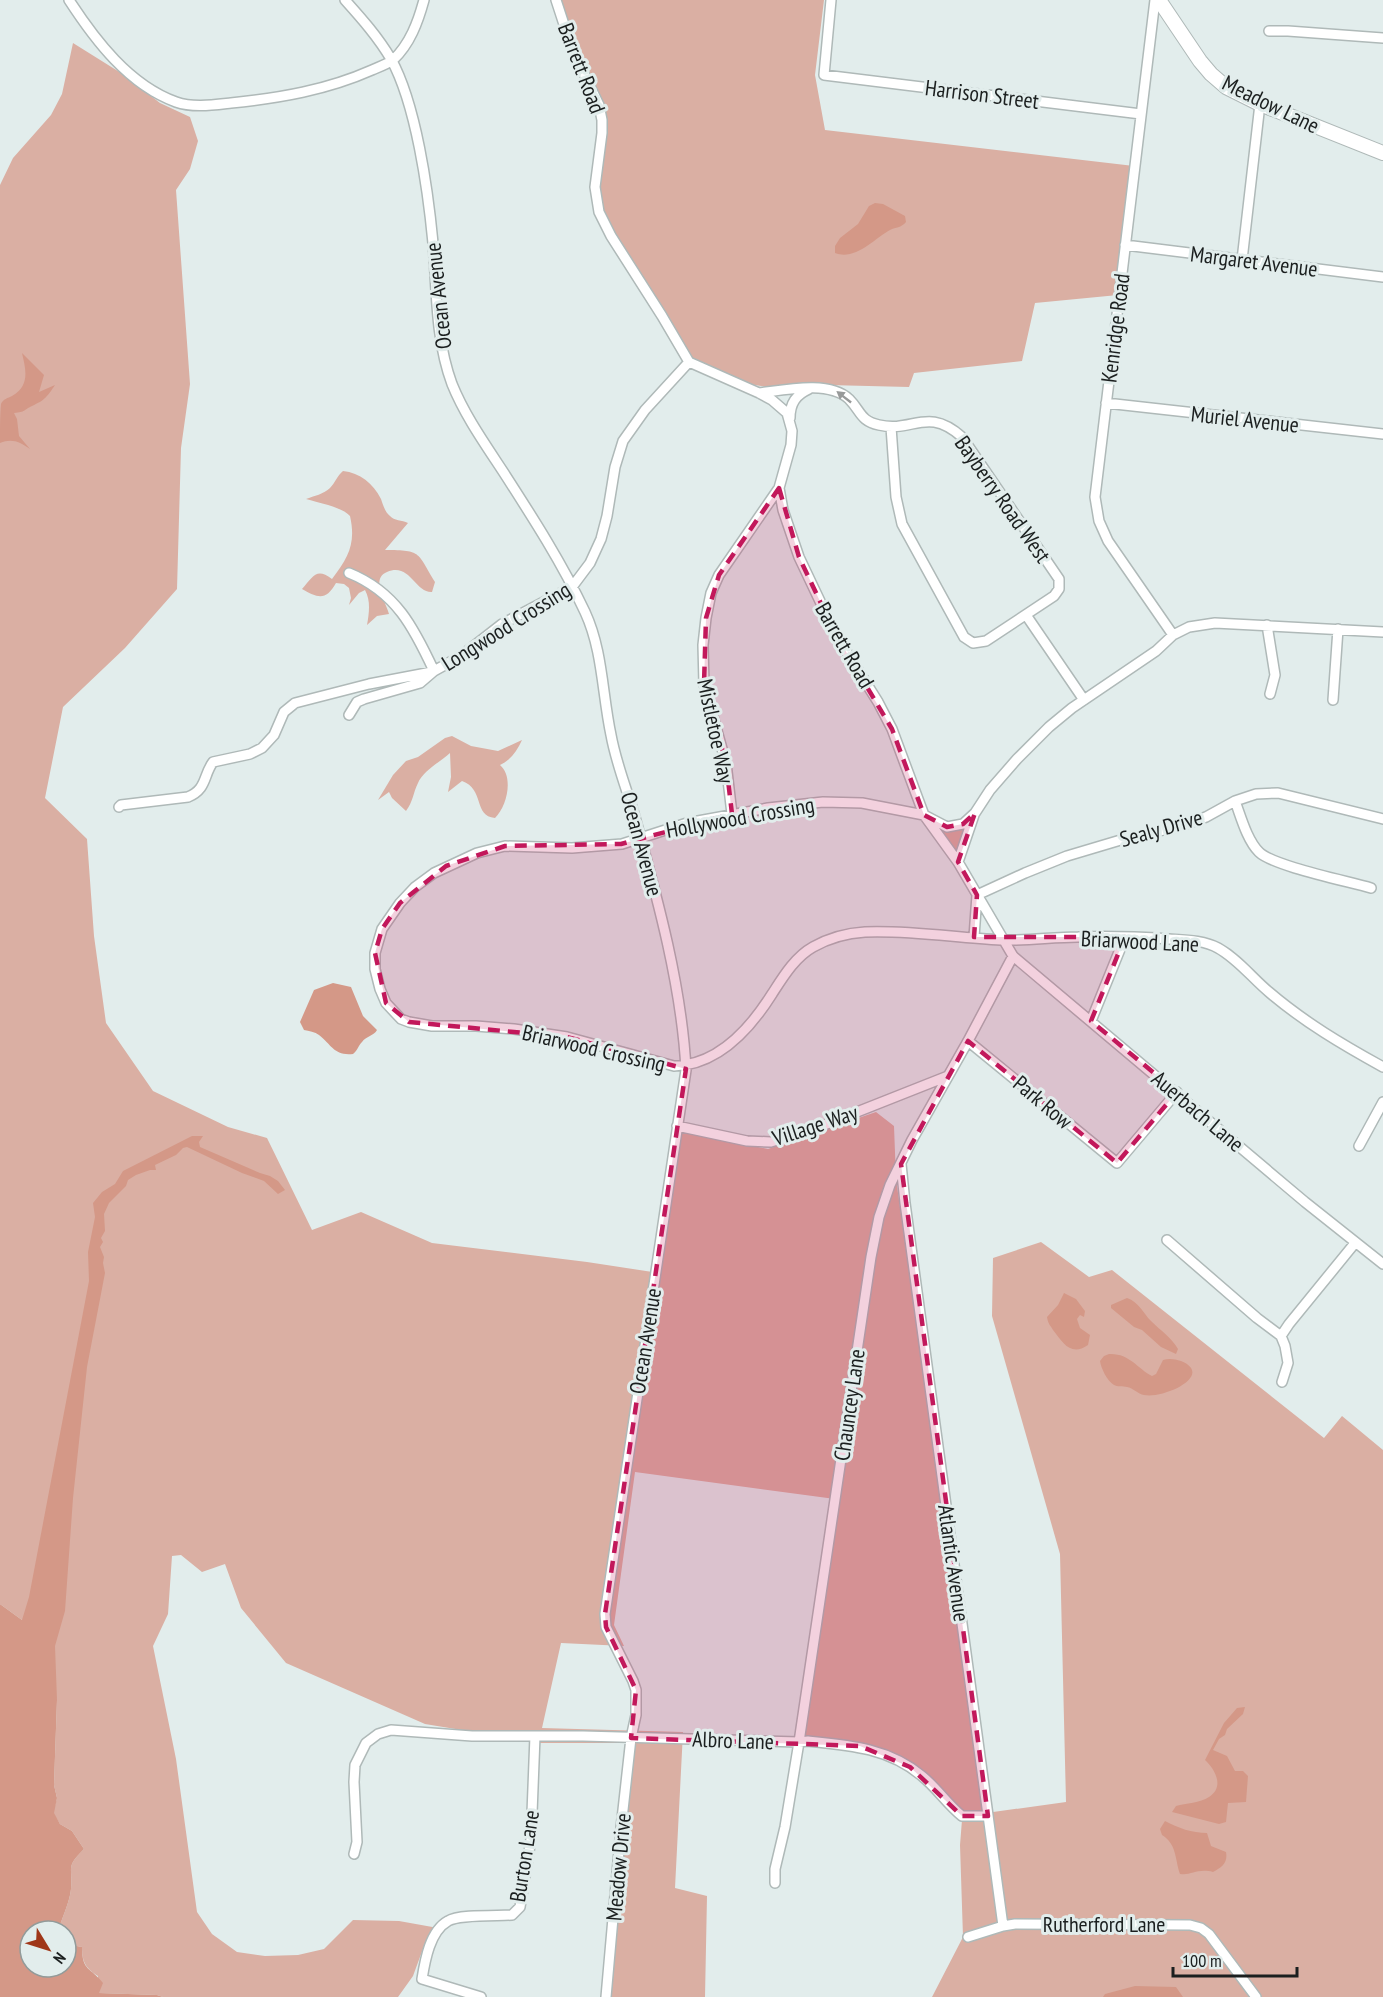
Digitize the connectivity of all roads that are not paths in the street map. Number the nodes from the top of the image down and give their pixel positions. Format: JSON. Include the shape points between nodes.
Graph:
{"nodes":[{"id":1,"x":69,"y":0,"type":"edge"},
{"id":2,"x":345,"y":0,"type":"edge"},
{"id":3,"x":424,"y":0,"type":"edge"},
{"id":4,"x":556,"y":0,"type":"edge"},
{"id":5,"x":831,"y":0,"type":"edge"},
{"id":6,"x":1157,"y":0,"type":"edge"},
{"id":7,"x":1269,"y":31,"type":"dead end"},
{"id":8,"x":1383,"y":38,"type":"edge"},
{"id":9,"x":392,"y":61,"type":"junction"},
{"id":10,"x":1260,"y":104,"type":"junction"},
{"id":11,"x":1141,"y":114,"type":"junction"},
{"id":12,"x":1383,"y":153,"type":"edge"},
{"id":13,"x":1125,"y":245,"type":"junction"},
{"id":14,"x":1242,"y":260,"type":"junction"},
{"id":15,"x":1383,"y":277,"type":"edge"},
{"id":16,"x":689,"y":362,"type":"junction"},
{"id":17,"x":811,"y":388,"type":"junction"},
{"id":18,"x":759,"y":393,"type":"junction"},
{"id":19,"x":1106,"y":403,"type":"junction"},
{"id":20,"x":790,"y":420,"type":"junction"},
{"id":21,"x":891,"y":427,"type":"junction"},
{"id":22,"x":1383,"y":434,"type":"edge"},
{"id":23,"x":779,"y":488,"type":"junction"},
{"id":24,"x":349,"y":573,"type":"dead end"},
{"id":25,"x":572,"y":587,"type":"junction"},
{"id":26,"x":1026,"y":615,"type":"junction"},
{"id":27,"x":1267,"y":625,"type":"junction"},
{"id":28,"x":1338,"y":629,"type":"junction"},
{"id":29,"x":1383,"y":632,"type":"edge"},
{"id":30,"x":1173,"y":635,"type":"junction"},
{"id":31,"x":434,"y":671,"type":"junction"},
{"id":32,"x":1270,"y":694,"type":"dead end"},
{"id":33,"x":1083,"y":700,"type":"junction"},
{"id":34,"x":1333,"y":700,"type":"dead end"},
{"id":35,"x":349,"y":715,"type":"dead end"},
{"id":36,"x":1235,"y":801,"type":"junction"},
{"id":37,"x":119,"y":807,"type":"dead end"},
{"id":38,"x":975,"y":813,"type":"junction"},
{"id":39,"x":732,"y":814,"type":"junction"},
{"id":40,"x":924,"y":814,"type":"junction"},
{"id":41,"x":1383,"y":819,"type":"edge"},
{"id":42,"x":641,"y":837,"type":"junction"},
{"id":43,"x":958,"y":862,"type":"junction"},
{"id":44,"x":1371,"y":888,"type":"dead end"},
{"id":45,"x":977,"y":896,"type":"junction"},
{"id":46,"x":974,"y":937,"type":"junction"},
{"id":47,"x":1125,"y":937,"type":"junction"},
{"id":48,"x":1002,"y":940,"type":"junction"},
{"id":49,"x":1013,"y":956,"type":"junction"},
{"id":50,"x":376,"y":974,"type":"joint"},
{"id":51,"x":1091,"y":1021,"type":"junction"},
{"id":52,"x":968,"y":1041,"type":"junction"},
{"id":53,"x":685,"y":1066,"type":"junction"},
{"id":54,"x":1383,"y":1067,"type":"edge"},
{"id":55,"x":948,"y":1076,"type":"junction"},
{"id":56,"x":1177,"y":1092,"type":"junction"},
{"id":57,"x":1383,"y":1102,"type":"edge"},
{"id":58,"x":677,"y":1126,"type":"junction"},
{"id":59,"x":1359,"y":1146,"type":"dead end"},
{"id":60,"x":901,"y":1164,"type":"junction"},
{"id":61,"x":1167,"y":1240,"type":"dead end"},
{"id":62,"x":1355,"y":1243,"type":"junction"},
{"id":63,"x":1383,"y":1264,"type":"edge"},
{"id":64,"x":1281,"y":1336,"type":"junction"},
{"id":65,"x":1281,"y":1382,"type":"dead end"},
{"id":66,"x":535,"y":1736,"type":"junction"},
{"id":67,"x":631,"y":1737,"type":"junction"},
{"id":68,"x":799,"y":1742,"type":"junction"},
{"id":69,"x":988,"y":1816,"type":"junction"},
{"id":70,"x":354,"y":1854,"type":"dead end"},
{"id":71,"x":775,"y":1883,"type":"dead end"},
{"id":72,"x":1003,"y":1926,"type":"junction"},
{"id":73,"x":968,"y":1937,"type":"dead end"},
{"id":74,"x":481,"y":1997,"type":"edge"},
{"id":75,"x":606,"y":1997,"type":"edge"},
{"id":76,"x":1256,"y":1997,"type":"edge"}],
"edges":[{"from":1,"to":9,"type":"street","via":[[111,56],[149,88],[186,104],[274,99],[312,92]]},
{"from":2,"to":9,"type":"street","name":"Ocean Avenue","via":[[373,30]]},
{"from":3,"to":9,"type":"street","via":[[413,32]]},
{"from":4,"to":16,"type":"street","name":"Barrett Road","via":[[572,48],[599,105],[602,133],[595,187],[598,212]]},
{"from":5,"to":11,"type":"street","name":"Harrison Street","via":[[824,75]]},
{"from":6,"to":10,"type":"main road","name":"Meadow Lane","via":[[1211,74],[1232,91]]},
{"from":6,"to":11,"type":"street","name":"Kenridge Road"},
{"from":7,"to":8,"type":"street"},
{"from":9,"to":25,"type":"street","name":"Ocean Avenue","via":[[409,108],[425,180],[438,327],[452,384],[466,416]]},
{"from":10,"to":12,"type":"main road","name":"Meadow Lane"},
{"from":10,"to":14,"type":"street"},
{"from":11,"to":13,"type":"street","name":"Kenridge Road"},
{"from":13,"to":14,"type":"street","name":"Margaret Avenue"},
{"from":13,"to":19,"type":"street","name":"Kenridge Road"},
{"from":14,"to":15,"type":"street","name":"Margaret Avenue"},
{"from":16,"to":18,"type":"street"},
{"from":16,"to":25,"type":"street","name":"Longwood Crossing","via":[[623,441],[601,539]]},
{"from":17,"to":18,"type":"street"},
{"from":17,"to":20,"type":"street","via":[[794,400]]},
{"from":21,"to":17,"type":"street","one_way":true,"via":[[866,421],[840,393]]},
{"from":18,"to":20,"type":"street","via":[[782,409]]},
{"from":19,"to":22,"type":"street","name":"Muriel Avenue"},
{"from":19,"to":30,"type":"street","name":"Kenridge Road","via":[[1095,497],[1099,521],[1108,542]]},
{"from":20,"to":23,"type":"street","name":"Barrett Road","via":[[790,445]]},
{"from":21,"to":26,"type":"street","via":[[902,524],[964,637],[973,643],[986,641]]},
{"from":21,"to":26,"type":"street","name":"Bayberry Road West","via":[[931,422],[945,425],[962,437],[1059,579],[1054,596]]},
{"from":23,"to":39,"type":"street","name":"Mistletoe Way","via":[[719,574],[706,618],[704,684],[726,763]]},
{"from":23,"to":40,"type":"street","name":"Barrett Road","via":[[799,557],[836,635],[892,729]]},
{"from":24,"to":31,"type":"street","via":[[372,585],[400,608]]},
{"from":25,"to":31,"type":"street","name":"Longwood Crossing","via":[[502,624],[461,656]]},
{"from":25,"to":42,"type":"street","name":"Ocean Avenue","via":[[594,633],[610,733]]},
{"from":26,"to":33,"type":"street"},
{"from":27,"to":28,"type":"street"},
{"from":27,"to":30,"type":"street","via":[[1215,622]]},
{"from":27,"to":32,"type":"street","via":[[1275,675]]},
{"from":28,"to":29,"type":"street"},
{"from":28,"to":34,"type":"street"},
{"from":30,"to":33,"type":"street","via":[[1156,651]]},
{"from":31,"to":35,"type":"street","name":"Longwood Crossing","via":[[420,683],[357,702]]},
{"from":31,"to":37,"type":"street","via":[[295,703],[284,712],[267,744],[250,754],[213,762],[195,794]]},
{"from":33,"to":38,"type":"street","via":[[1017,759]]},
{"from":36,"to":41,"type":"street","name":"Sealy Drive","via":[[1256,794],[1278,793]]},
{"from":36,"to":44,"type":"street","via":[[1254,846],[1265,857]]},
{"from":36,"to":45,"type":"street","name":"Sealy Drive","via":[[1181,826],[1067,856]]},
{"from":38,"to":40,"type":"street","name":"Hollywood Crossing","via":[[963,824],[947,827]]},
{"from":38,"to":43,"type":"street"},
{"from":39,"to":40,"type":"street","name":"Hollywood Crossing","via":[[823,802],[862,803]]},
{"from":39,"to":42,"type":"street","name":"Hollywood Crossing"},
{"from":40,"to":43,"type":"street","name":"Barrett Road"},
{"from":42,"to":50,"type":"street","name":"Hollywood Crossing","via":[[593,847],[505,846],[446,866],[416,887],[386,922],[376,944]]},
{"from":42,"to":53,"type":"street","name":"Ocean Avenue","via":[[671,965]]},
{"from":43,"to":45,"type":"street","name":"Barrett Road"},
{"from":45,"to":46,"type":"street"},
{"from":45,"to":48,"type":"street","name":"Barrett Road"},
{"from":46,"to":48,"type":"street","name":"Briarwood Crossing"},
{"from":46,"to":53,"type":"street","name":"Briarwood Crossing","via":[[864,932],[813,947],[787,971],[742,1034],[701,1062]]},
{"from":47,"to":48,"type":"street","name":"Briarwood Lane"},
{"from":47,"to":51,"type":"street"},
{"from":47,"to":54,"type":"street","name":"Briarwood Lane","via":[[1184,940],[1218,948],[1313,1026]]},
{"from":48,"to":49,"type":"street"},
{"from":49,"to":51,"type":"street","name":"Auerbach Lane"},
{"from":49,"to":52,"type":"street","name":"Chauncey Lane"},
{"from":50,"to":53,"type":"street","name":"Briarwood Crossing","via":[[387,1003],[396,1015],[409,1022],[567,1037],[659,1063]]},
{"from":51,"to":56,"type":"street","name":"Auerbach Lane"},
{"from":52,"to":55,"type":"street","name":"Chauncey Lane"},
{"from":52,"to":56,"type":"street","name":"Park Row","via":[[1117,1163]]},
{"from":53,"to":58,"type":"street","name":"Ocean Avenue"},
{"from":55,"to":58,"type":"street","name":"Village Way","via":[[771,1142],[747,1141]]},
{"from":55,"to":60,"type":"street","name":"Chauncey Lane"},
{"from":56,"to":62,"type":"street","name":"Auerbach Lane"},
{"from":57,"to":59,"type":"street"},
{"from":58,"to":67,"type":"street","name":"Ocean Avenue","via":[[605,1614],[606,1627],[636,1690]]},
{"from":60,"to":68,"type":"street","name":"Chauncey Lane","via":[[883,1203],[871,1257]]},
{"from":60,"to":69,"type":"street","name":"Atlantic Avenue"},
{"from":61,"to":64,"type":"street"},
{"from":62,"to":63,"type":"street","name":"Auerbach Lane"},
{"from":62,"to":64,"type":"street"},
{"from":64,"to":65,"type":"street","via":[[1288,1363]]},
{"from":66,"to":67,"type":"street","name":"Albro Lane"},
{"from":66,"to":70,"type":"street","name":"Albro Lane","via":[[391,1730],[378,1734],[366,1743],[355,1765]]},
{"from":66,"to":74,"type":"street","name":"Burton Lane","via":[[531,1839],[520,1907],[512,1915],[449,1920],[438,1929],[422,1979]]},
{"from":67,"to":68,"type":"street","name":"Albro Lane"},
{"from":67,"to":75,"type":"street","name":"Meadow Drive"},
{"from":68,"to":69,"type":"street","name":"Albro Lane","via":[[860,1746],[892,1756],[923,1776],[962,1816]]},
{"from":68,"to":71,"type":"street","name":"Chauncey Lane"},
{"from":69,"to":72,"type":"street","name":"Atlantic Avenue"},
{"from":72,"to":73,"type":"street"},
{"from":72,"to":76,"type":"street","name":"Rutherford Lane","via":[[1190,1925],[1204,1931],[1220,1947]]}]}
